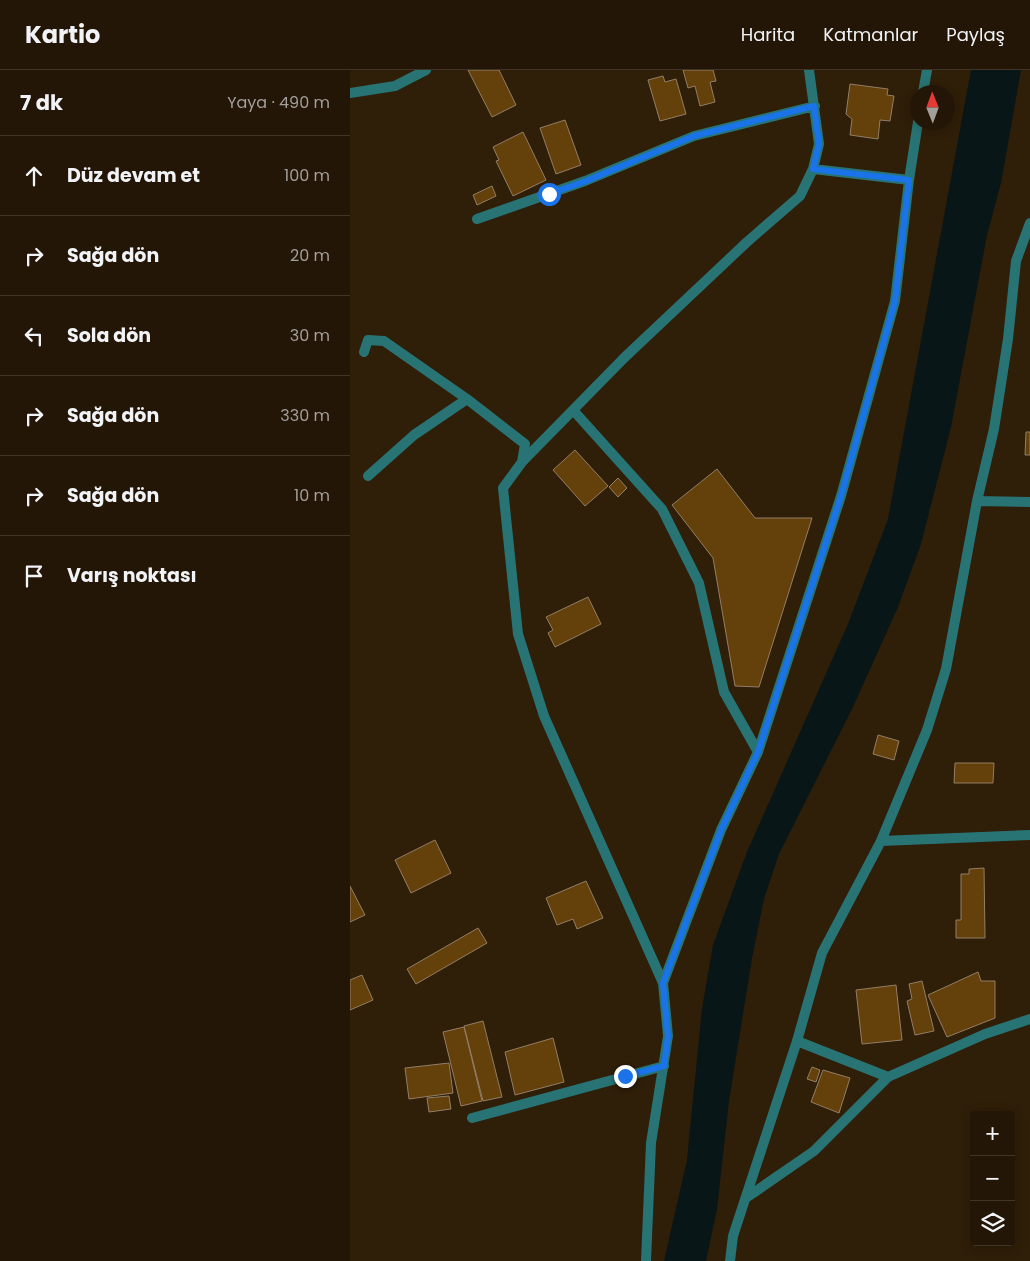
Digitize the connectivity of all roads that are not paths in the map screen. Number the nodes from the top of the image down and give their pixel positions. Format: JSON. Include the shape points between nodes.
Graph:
{"nodes":[{"id":1,"x":426,"y":70,"type":"edge"},
{"id":2,"x":809,"y":70,"type":"edge"},
{"id":3,"x":927,"y":70,"type":"edge"},
{"id":4,"x":924,"y":85,"type":"edge"},
{"id":5,"x":350,"y":93,"type":"edge"},
{"id":6,"x":814,"y":106,"type":"junction"},
{"id":7,"x":917,"y":130,"type":"edge"},
{"id":8,"x":813,"y":169,"type":"junction"},
{"id":9,"x":909,"y":180,"type":"junction"},
{"id":10,"x":477,"y":219,"type":"dead end"},
{"id":11,"x":1030,"y":223,"type":"edge"},
{"id":12,"x":364,"y":352,"type":"dead end"},
{"id":13,"x":467,"y":399,"type":"junction"},
{"id":14,"x":573,"y":410,"type":"junction"},
{"id":15,"x":522,"y":462,"type":"junction"},
{"id":16,"x":368,"y":476,"type":"dead end"},
{"id":17,"x":977,"y":501,"type":"junction"},
{"id":18,"x":1030,"y":502,"type":"edge"},
{"id":19,"x":758,"y":752,"type":"junction"},
{"id":20,"x":1030,"y":835,"type":"edge"},
{"id":21,"x":881,"y":841,"type":"junction"},
{"id":22,"x":663,"y":983,"type":"junction"},
{"id":23,"x":1030,"y":1019,"type":"edge"},
{"id":24,"x":797,"y":1042,"type":"junction"},
{"id":25,"x":664,"y":1066,"type":"junction"},
{"id":26,"x":888,"y":1076,"type":"junction"},
{"id":27,"x":472,"y":1118,"type":"dead end"},
{"id":28,"x":746,"y":1198,"type":"junction"},
{"id":29,"x":646,"y":1261,"type":"edge"},
{"id":30,"x":730,"y":1261,"type":"edge"}],
"edges":[{"from":1,"to":5,"type":"street","via":[[395,86]]},
{"from":2,"to":6,"type":"street"},
{"from":3,"to":4,"type":"street"},
{"from":6,"to":8,"type":"street","via":[[819,144]]},
{"from":6,"to":10,"type":"street","via":[[694,136],[586,181]]},
{"from":7,"to":9,"type":"street"},
{"from":8,"to":9,"type":"street"},
{"from":8,"to":14,"type":"street","via":[[800,196],[625,357]]},
{"from":9,"to":19,"type":"street","via":[[895,301],[841,496]]},
{"from":11,"to":17,"type":"street","via":[[1016,261],[997,411]]},
{"from":12,"to":13,"type":"street","via":[[368,340],[384,341]]},
{"from":13,"to":15,"type":"street","via":[[525,444]]},
{"from":13,"to":16,"type":"street","via":[[414,435]]},
{"from":14,"to":15,"type":"street"},
{"from":14,"to":19,"type":"street","via":[[662,509],[698,582],[724,692]]},
{"from":15,"to":22,"type":"street","via":[[503,488],[518,634],[544,716]]},
{"from":17,"to":18,"type":"street"},
{"from":17,"to":21,"type":"street","via":[[946,669],[927,730]]},
{"from":19,"to":22,"type":"street","via":[[721,830]]},
{"from":20,"to":21,"type":"street"},
{"from":21,"to":24,"type":"street","via":[[822,954]]},
{"from":22,"to":25,"type":"street","via":[[668,1036]]},
{"from":23,"to":26,"type":"street","via":[[985,1034]]},
{"from":24,"to":26,"type":"street"},
{"from":24,"to":28,"type":"street"},
{"from":25,"to":27,"type":"street"},
{"from":25,"to":29,"type":"street","via":[[651,1143]]},
{"from":26,"to":28,"type":"street","via":[[814,1151]]},
{"from":28,"to":30,"type":"street","via":[[733,1236]]}]}
